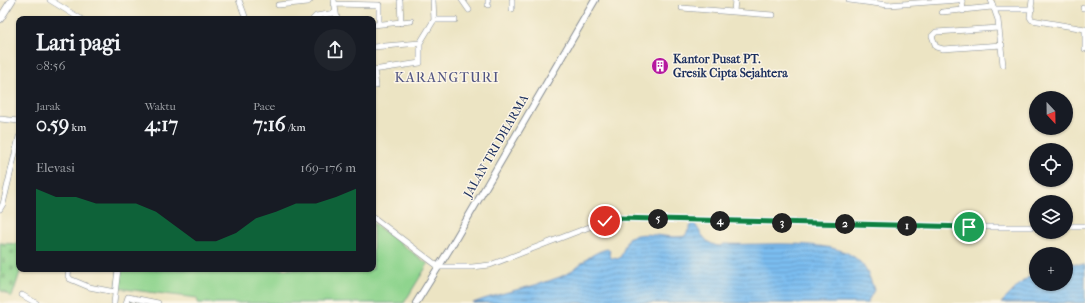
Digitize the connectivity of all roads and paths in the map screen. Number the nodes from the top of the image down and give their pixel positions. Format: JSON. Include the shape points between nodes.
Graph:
{"nodes":[{"id":1,"x":12,"y":0,"type":"edge"},
{"id":2,"x":50,"y":0,"type":"edge"},
{"id":3,"x":239,"y":0,"type":"edge"},
{"id":4,"x":310,"y":0,"type":"edge"},
{"id":5,"x":400,"y":0,"type":"edge"},
{"id":6,"x":433,"y":0,"type":"edge"},
{"id":7,"x":462,"y":0,"type":"edge"},
{"id":8,"x":512,"y":0,"type":"edge"},
{"id":9,"x":595,"y":0,"type":"edge"},
{"id":10,"x":735,"y":0,"type":"edge"},
{"id":11,"x":849,"y":0,"type":"edge"},
{"id":12,"x":958,"y":0,"type":"edge"},
{"id":13,"x":962,"y":0,"type":"edge"},
{"id":14,"x":991,"y":0,"type":"edge"},
{"id":15,"x":1032,"y":0,"type":"edge"},
{"id":16,"x":856,"y":1,"type":"edge"},
{"id":17,"x":334,"y":2,"type":"edge"},
{"id":18,"x":918,"y":2,"type":"edge"},
{"id":19,"x":278,"y":4,"type":"dead end"},
{"id":20,"x":682,"y":8,"type":"dead end"},
{"id":21,"x":993,"y":8,"type":"junction"},
{"id":22,"x":512,"y":9,"type":"dead end"},
{"id":23,"x":1032,"y":9,"type":"junction"},
{"id":24,"x":469,"y":10,"type":"dead end"},
{"id":25,"x":734,"y":11,"type":"junction"},
{"id":26,"x":962,"y":11,"type":"junction"},
{"id":27,"x":942,"y":12,"type":"dead end"},
{"id":28,"x":335,"y":13,"type":"junction"},
{"id":29,"x":773,"y":15,"type":"dead end"},
{"id":30,"x":76,"y":16,"type":"edge"},
{"id":31,"x":245,"y":16,"type":"edge"},
{"id":32,"x":316,"y":16,"type":"edge"},
{"id":33,"x":336,"y":16,"type":"edge"},
{"id":34,"x":0,"y":19,"type":"edge"},
{"id":35,"x":434,"y":20,"type":"junction"},
{"id":36,"x":455,"y":20,"type":"dead end"},
{"id":37,"x":411,"y":21,"type":"dead end"},
{"id":38,"x":401,"y":23,"type":"junction"},
{"id":39,"x":376,"y":24,"type":"edge"},
{"id":40,"x":379,"y":24,"type":"junction"},
{"id":41,"x":999,"y":28,"type":"junction"},
{"id":42,"x":420,"y":43,"type":"junction"},
{"id":43,"x":1002,"y":45,"type":"junction"},
{"id":44,"x":376,"y":47,"type":"edge"},
{"id":45,"x":1085,"y":49,"type":"edge"},
{"id":46,"x":1003,"y":65,"type":"dead end"},
{"id":47,"x":376,"y":70,"type":"edge"},
{"id":48,"x":0,"y":119,"type":"edge"},
{"id":49,"x":16,"y":121,"type":"edge"},
{"id":50,"x":16,"y":150,"type":"edge"},
{"id":51,"x":0,"y":209,"type":"edge"},
{"id":52,"x":376,"y":219,"type":"edge"},
{"id":53,"x":1073,"y":226,"type":"edge"},
{"id":54,"x":1085,"y":226,"type":"edge"},
{"id":55,"x":1029,"y":227,"type":"edge"},
{"id":56,"x":439,"y":267,"type":"junction"},
{"id":57,"x":69,"y":272,"type":"edge"},
{"id":58,"x":118,"y":272,"type":"edge"},
{"id":59,"x":115,"y":292,"type":"junction"},
{"id":60,"x":22,"y":295,"type":"dead end"},
{"id":61,"x":36,"y":303,"type":"edge"},
{"id":62,"x":114,"y":303,"type":"edge"},
{"id":63,"x":126,"y":303,"type":"edge"},
{"id":64,"x":158,"y":303,"type":"edge"},
{"id":65,"x":416,"y":303,"type":"edge"}],
"edges":[{"from":1,"to":34,"type":"highway"},
{"from":2,"to":30,"type":"street"},
{"from":3,"to":31,"type":"street"},
{"from":4,"to":19,"type":"street"},
{"from":5,"to":38,"type":"street"},
{"from":6,"to":35,"type":"street"},
{"from":7,"to":24,"type":"street"},
{"from":8,"to":22,"type":"street"},
{"from":9,"to":56,"type":"main road","name":"JALAN TRI DHARMA"},
{"from":10,"to":25,"type":"street"},
{"from":11,"to":16,"type":"street"},
{"from":12,"to":18,"type":"street"},
{"from":13,"to":26,"type":"street"},
{"from":14,"to":21,"type":"street"},
{"from":15,"to":23,"type":"street"},
{"from":16,"to":18,"type":"street","via":[[888,4]]},
{"from":17,"to":28,"type":"street"},
{"from":17,"to":40,"type":"street","via":[[379,4]]},
{"from":20,"to":25,"type":"street"},
{"from":21,"to":23,"type":"street"},
{"from":21,"to":26,"type":"street"},
{"from":21,"to":41,"type":"street"},
{"from":23,"to":45,"type":"street","via":[[1031,18],[1034,20],[1085,29]]},
{"from":25,"to":29,"type":"street"},
{"from":26,"to":27,"type":"street"},
{"from":28,"to":32,"type":"street"},
{"from":28,"to":33,"type":"street"},
{"from":35,"to":36,"type":"street"},
{"from":35,"to":42,"type":"street"},
{"from":37,"to":38,"type":"street"},
{"from":38,"to":40,"type":"street"},
{"from":39,"to":40,"type":"street"},
{"from":41,"to":43,"type":"street"},
{"from":41,"to":43,"type":"street","via":[[936,32],[932,36],[936,47],[943,49]]},
{"from":42,"to":44,"type":"street"},
{"from":42,"to":47,"type":"street","via":[[420,64]]},
{"from":43,"to":46,"type":"street"},
{"from":48,"to":49,"type":"street"},
{"from":50,"to":51,"type":"street"},
{"from":52,"to":56,"type":"street"},
{"from":53,"to":54,"type":"street"},
{"from":55,"to":56,"type":"street","via":[[618,218],[490,265]]},
{"from":56,"to":65,"type":"main road","name":"JALAN TRI DHARMA"},
{"from":57,"to":59,"type":"street","via":[[70,279],[89,287]]},
{"from":58,"to":59,"type":"street"},
{"from":59,"to":62,"type":"street"},
{"from":60,"to":61,"type":"street"},
{"from":63,"to":64,"type":"street","via":[[128,297]]}]}
